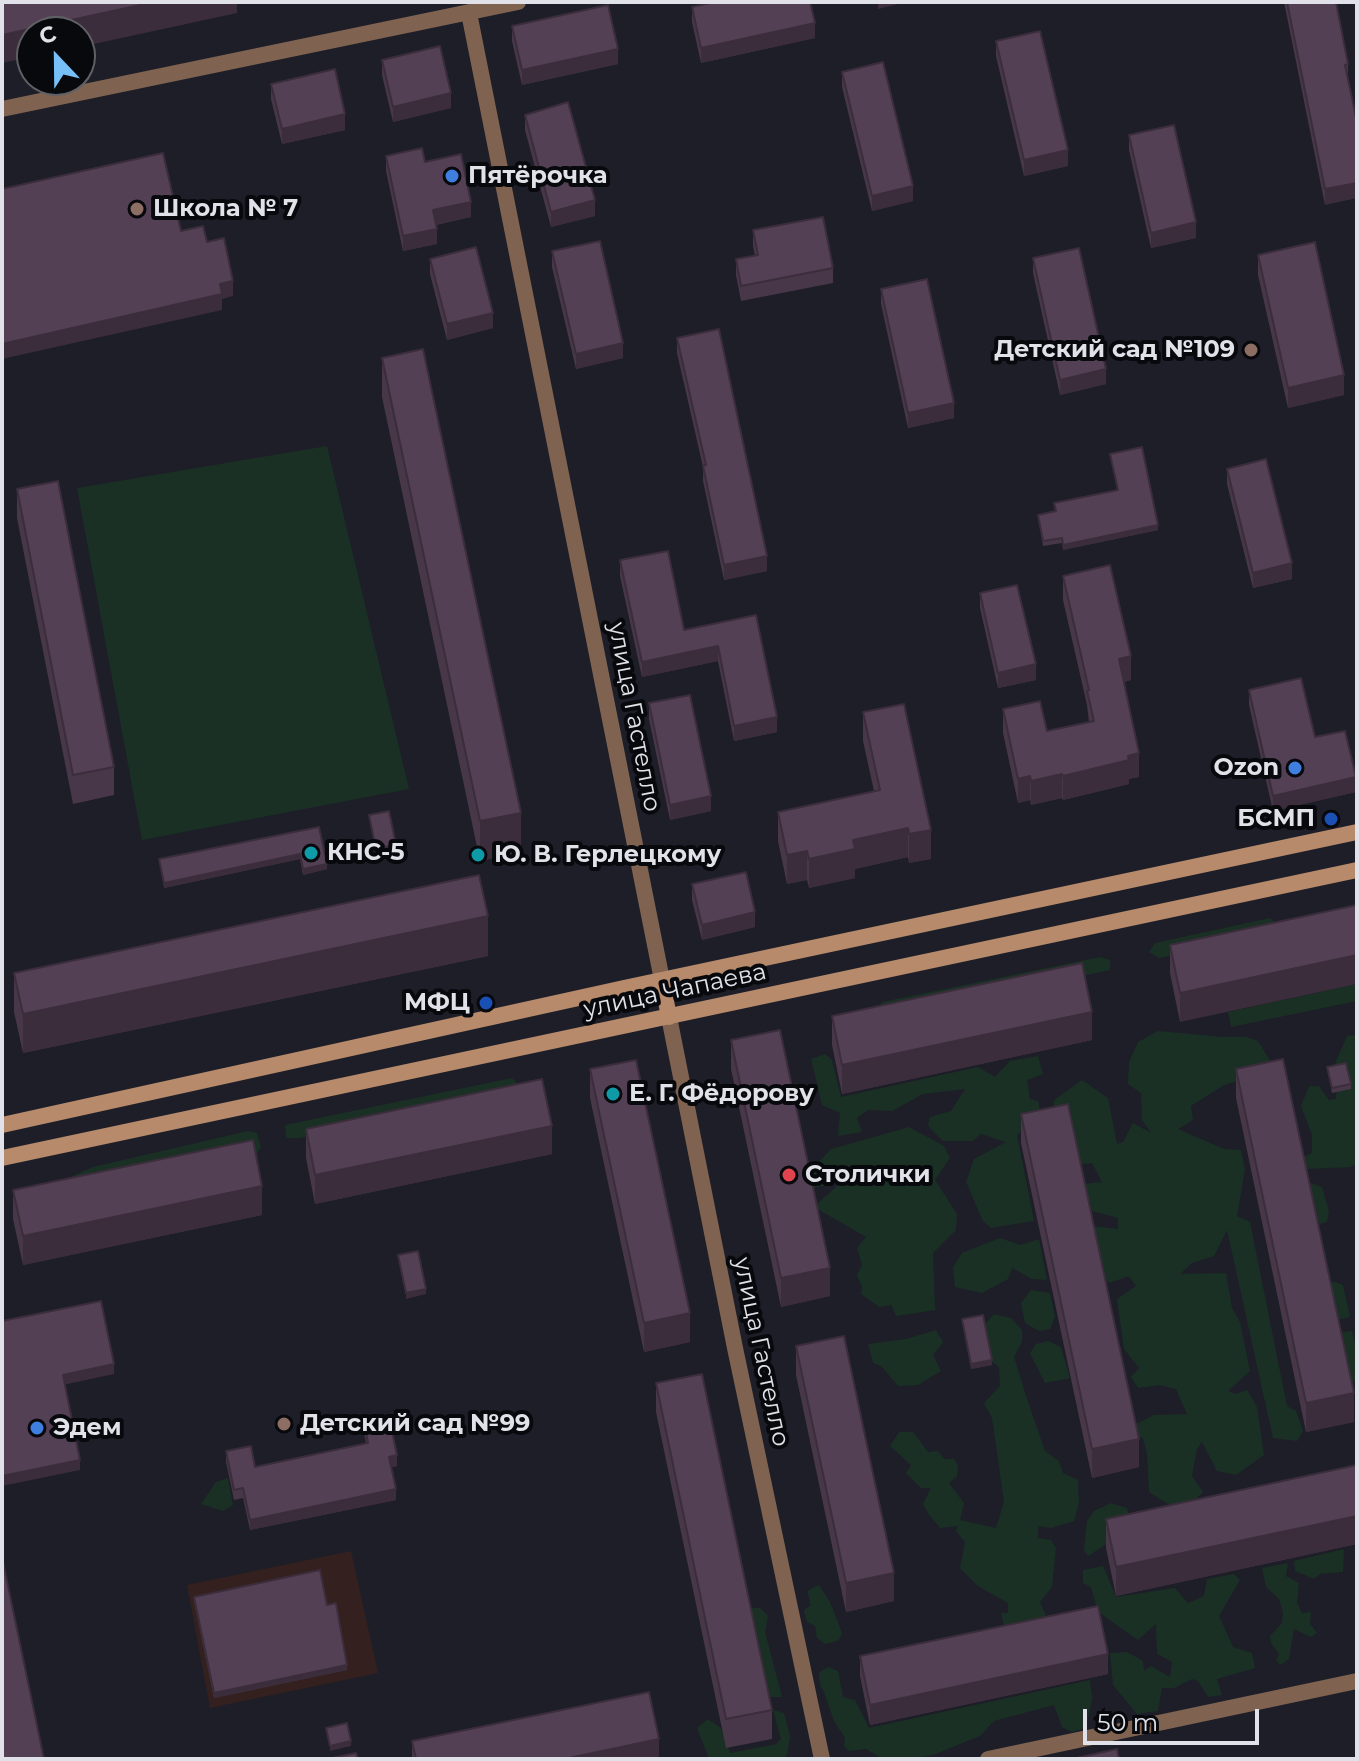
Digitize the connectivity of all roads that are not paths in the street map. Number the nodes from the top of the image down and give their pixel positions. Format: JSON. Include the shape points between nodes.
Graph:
{"nodes":[{"id":1,"x":518,"y":2,"type":"edge"},
{"id":2,"x":469,"y":13,"type":"junction"},
{"id":3,"x":2,"y":109,"type":"edge"},
{"id":4,"x":1357,"y":832,"type":"edge"},
{"id":5,"x":1357,"y":870,"type":"edge"},
{"id":6,"x":662,"y":980,"type":"junction"},
{"id":7,"x":669,"y":1017,"type":"junction"},
{"id":8,"x":2,"y":1125,"type":"edge"},
{"id":9,"x":2,"y":1158,"type":"edge"},
{"id":10,"x":1357,"y":1681,"type":"edge"},
{"id":11,"x":822,"y":1759,"type":"edge"},
{"id":12,"x":988,"y":1759,"type":"edge"}],
"edges":[{"from":1,"to":2,"type":"street"},
{"from":2,"to":3,"type":"street"},
{"from":2,"to":6,"type":"street","name":"улица Гастелло"},
{"from":4,"to":6,"type":"street"},
{"from":5,"to":7,"type":"street","name":"улица Чапаева"},
{"from":6,"to":7,"type":"street","name":"улица Гастелло"},
{"from":6,"to":8,"type":"street"},
{"from":7,"to":9,"type":"street","name":"улица Чапаева"},
{"from":7,"to":11,"type":"street","name":"улица Гастелло"},
{"from":10,"to":12,"type":"street"}]}
